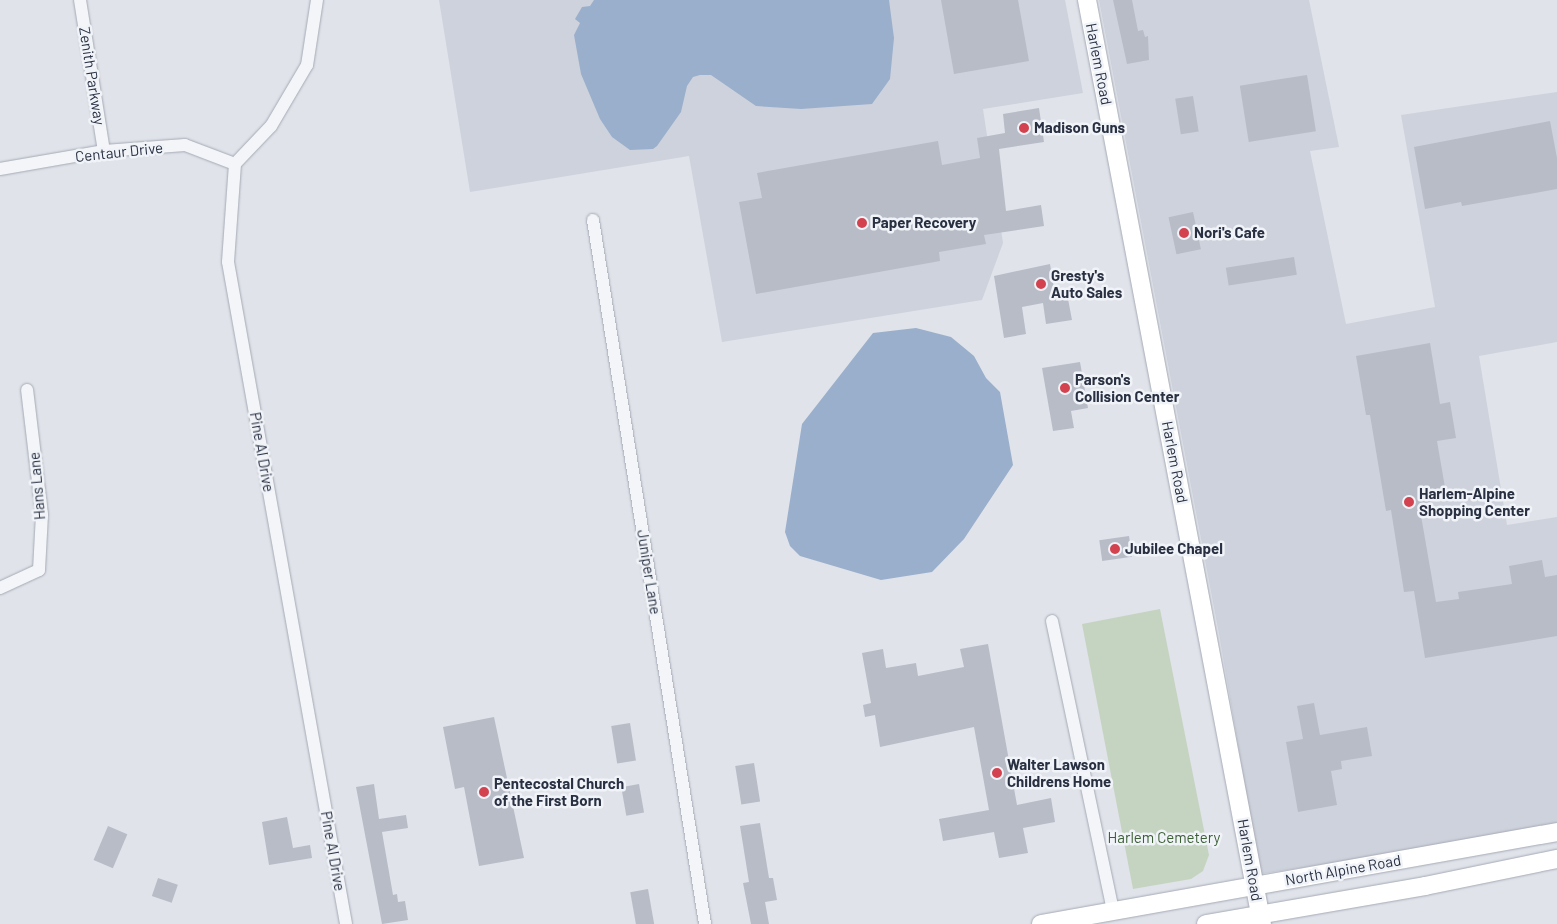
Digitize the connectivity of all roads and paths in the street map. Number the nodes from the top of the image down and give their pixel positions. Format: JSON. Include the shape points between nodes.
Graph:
{"nodes":[{"id":1,"x":80,"y":0,"type":"edge"},
{"id":2,"x":317,"y":0,"type":"edge"},
{"id":3,"x":1087,"y":0,"type":"edge"},
{"id":4,"x":104,"y":151,"type":"junction"},
{"id":5,"x":235,"y":164,"type":"junction"},
{"id":6,"x":0,"y":169,"type":"edge"},
{"id":7,"x":593,"y":220,"type":"dead end"},
{"id":8,"x":27,"y":390,"type":"dead end"},
{"id":9,"x":0,"y":588,"type":"edge"},
{"id":10,"x":1052,"y":621,"type":"dead end"},
{"id":11,"x":1557,"y":832,"type":"edge"},
{"id":12,"x":1557,"y":859,"type":"edge"},
{"id":13,"x":1255,"y":885,"type":"junction"},
{"id":14,"x":1113,"y":911,"type":"junction"},
{"id":15,"x":1261,"y":920,"type":"edge"},
{"id":16,"x":346,"y":924,"type":"edge"},
{"id":17,"x":705,"y":924,"type":"edge"},
{"id":18,"x":1041,"y":924,"type":"edge"},
{"id":19,"x":1206,"y":924,"type":"edge"}],
"edges":[{"from":1,"to":4,"type":"street","name":"Zenith Parkway"},
{"from":2,"to":5,"type":"street","via":[[307,64],[271,126]]},
{"from":3,"to":13,"type":"main road","name":"Harlem Road"},
{"from":4,"to":5,"type":"street","name":"Centaur Drive","via":[[185,145]]},
{"from":4,"to":6,"type":"street","name":"Centaur Drive"},
{"from":5,"to":16,"type":"street","name":"Pine Al Drive","via":[[228,262]]},
{"from":7,"to":17,"type":"street","name":"Juniper Lane"},
{"from":8,"to":9,"type":"street","name":"Hans Lane","via":[[42,515],[38,570]]},
{"from":10,"to":14,"type":"street"},
{"from":11,"to":13,"type":"main road","name":"North Alpine Road"},
{"from":12,"to":15,"type":"main road","name":"North Alpine Road"},
{"from":13,"to":14,"type":"main road","name":"North Alpine Road"},
{"from":13,"to":15,"type":"main road","name":"Harlem Road"},
{"from":14,"to":18,"type":"main road","name":"North Alpine Road"},
{"from":15,"to":19,"type":"main road","name":"North Alpine Road"}]}
